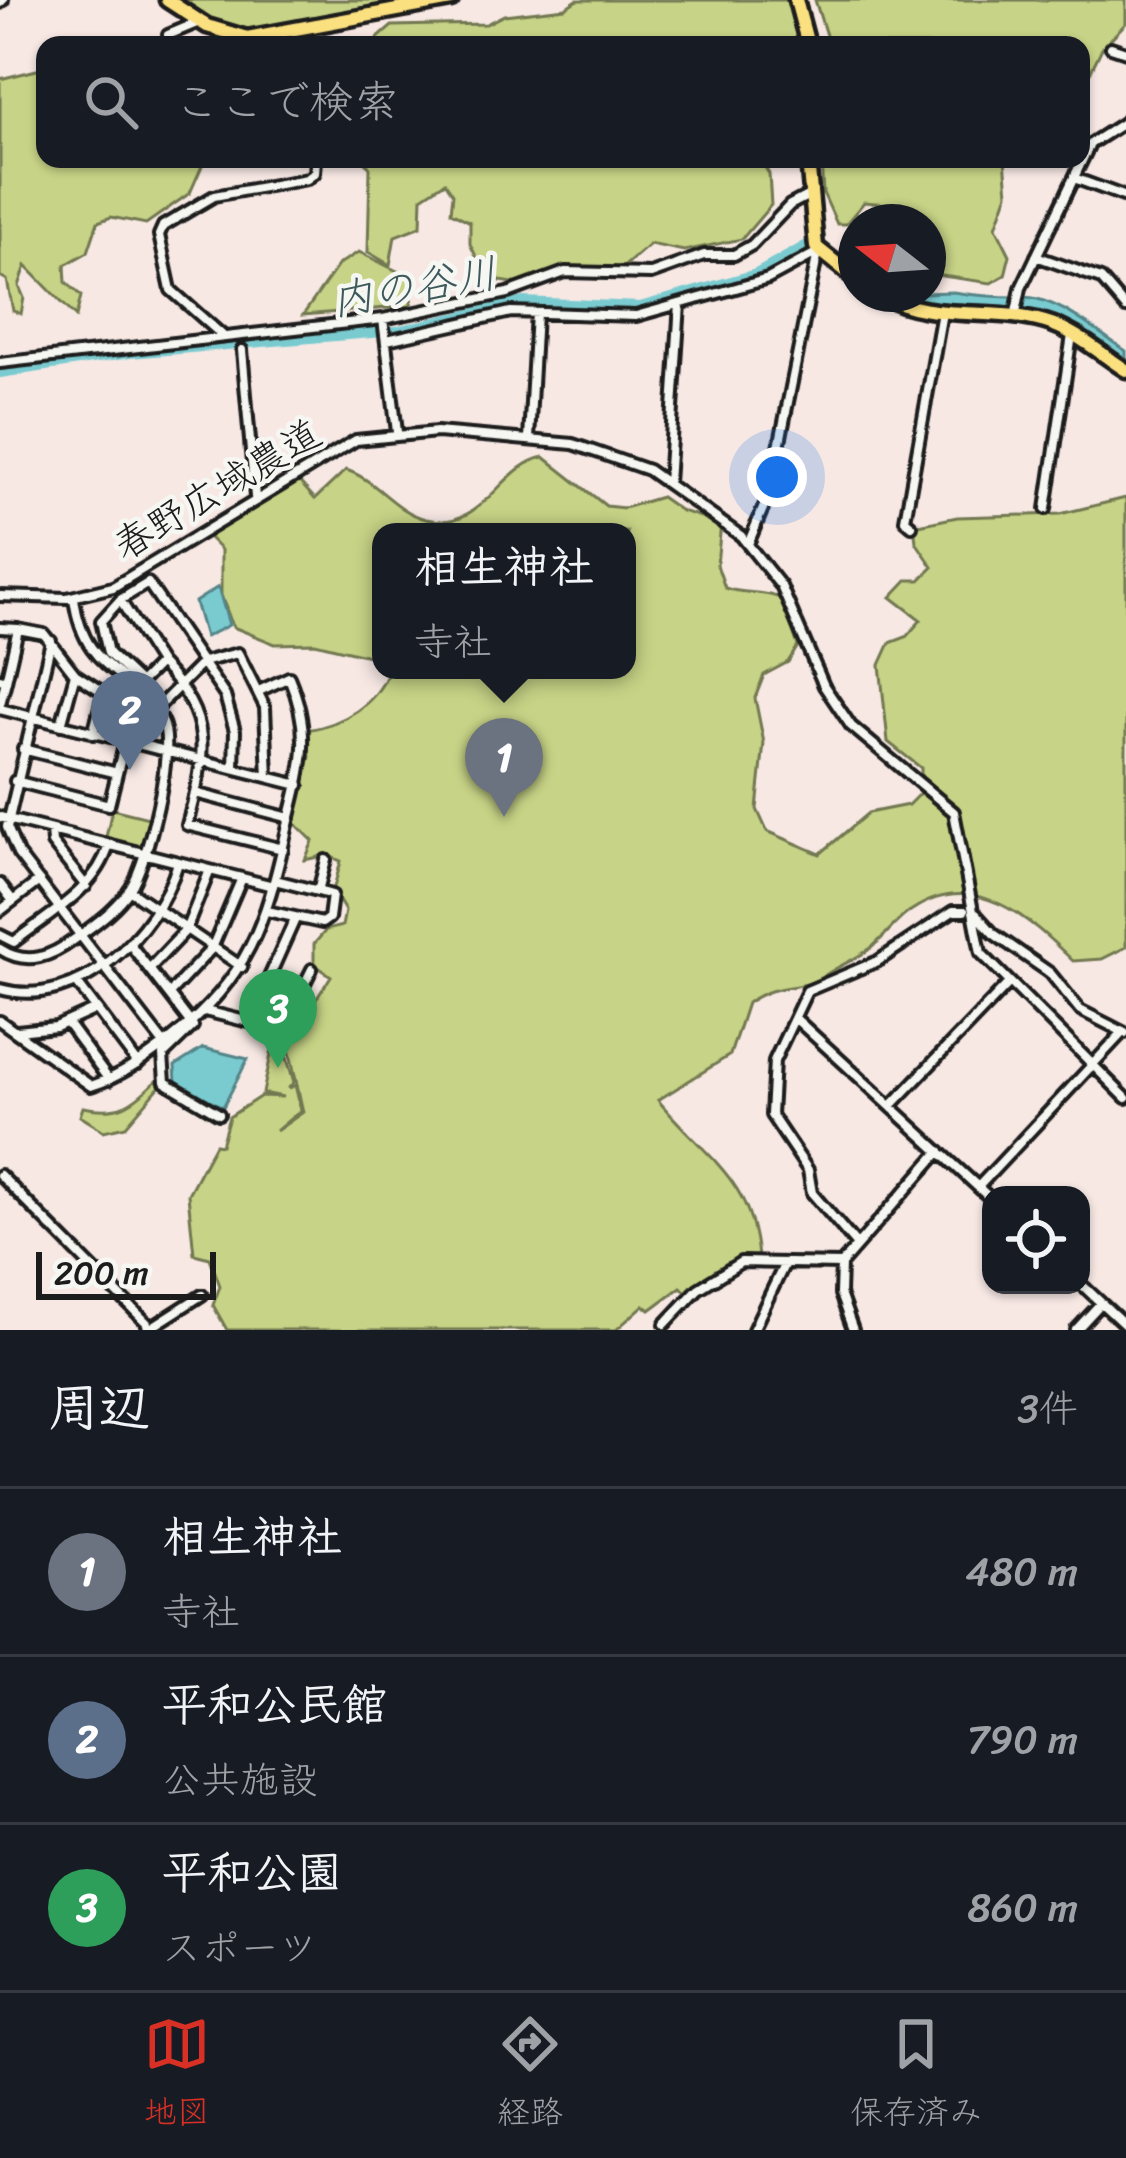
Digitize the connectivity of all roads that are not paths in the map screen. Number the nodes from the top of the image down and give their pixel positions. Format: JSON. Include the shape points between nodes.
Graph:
{"nodes":[{"id":1,"x":167,"y":0,"type":"edge"},
{"id":2,"x":451,"y":0,"type":"edge"},
{"id":3,"x":796,"y":0,"type":"edge"},
{"id":4,"x":199,"y":22,"type":"junction"},
{"id":5,"x":167,"y":35,"type":"dead end"},
{"id":6,"x":233,"y":36,"type":"edge"},
{"id":7,"x":271,"y":36,"type":"edge"},
{"id":8,"x":806,"y":36,"type":"edge"},
{"id":9,"x":1111,"y":47,"type":"dead end"},
{"id":10,"x":1126,"y":52,"type":"edge"},
{"id":11,"x":1126,"y":121,"type":"edge"},
{"id":12,"x":1090,"y":144,"type":"edge"},
{"id":13,"x":315,"y":168,"type":"edge"},
{"id":14,"x":809,"y":168,"type":"edge"},
{"id":15,"x":1078,"y":168,"type":"edge"},
{"id":16,"x":1073,"y":178,"type":"junction"},
{"id":17,"x":812,"y":194,"type":"junction"},
{"id":18,"x":1126,"y":197,"type":"edge"},
{"id":19,"x":816,"y":244,"type":"junction"},
{"id":20,"x":1036,"y":256,"type":"junction"},
{"id":21,"x":838,"y":263,"type":"edge"},
{"id":22,"x":508,"y":295,"type":"junction"},
{"id":23,"x":680,"y":304,"type":"junction"},
{"id":24,"x":1126,"y":308,"type":"edge"},
{"id":25,"x":511,"y":310,"type":"junction"},
{"id":26,"x":942,"y":312,"type":"joint"},
{"id":27,"x":536,"y":313,"type":"junction"},
{"id":28,"x":1015,"y":315,"type":"junction"},
{"id":29,"x":384,"y":320,"type":"junction"},
{"id":30,"x":222,"y":335,"type":"junction"},
{"id":31,"x":1072,"y":335,"type":"junction"},
{"id":32,"x":386,"y":339,"type":"junction"},
{"id":33,"x":242,"y":350,"type":"dead end"},
{"id":34,"x":0,"y":363,"type":"edge"},
{"id":35,"x":1126,"y":370,"type":"edge"},
{"id":36,"x":397,"y":433,"type":"junction"},
{"id":37,"x":529,"y":439,"type":"junction"},
{"id":38,"x":668,"y":483,"type":"junction"},
{"id":39,"x":255,"y":497,"type":"junction"},
{"id":40,"x":1046,"y":508,"type":"dead end"},
{"id":41,"x":912,"y":526,"type":"dead end"},
{"id":42,"x":748,"y":544,"type":"junction"},
{"id":43,"x":0,"y":596,"type":"edge"},
{"id":44,"x":74,"y":598,"type":"junction"},
{"id":45,"x":120,"y":600,"type":"junction"},
{"id":46,"x":0,"y":628,"type":"edge"},
{"id":47,"x":18,"y":629,"type":"junction"},
{"id":48,"x":51,"y":641,"type":"junction"},
{"id":49,"x":203,"y":662,"type":"junction"},
{"id":50,"x":160,"y":663,"type":"junction"},
{"id":51,"x":75,"y":674,"type":"junction"},
{"id":52,"x":3,"y":680,"type":"edge"},
{"id":53,"x":179,"y":685,"type":"junction"},
{"id":54,"x":261,"y":690,"type":"junction"},
{"id":55,"x":104,"y":692,"type":"junction"},
{"id":56,"x":0,"y":706,"type":"edge"},
{"id":57,"x":155,"y":710,"type":"junction"},
{"id":58,"x":30,"y":717,"type":"junction"},
{"id":59,"x":61,"y":725,"type":"junction"},
{"id":60,"x":93,"y":734,"type":"junction"},
{"id":61,"x":130,"y":743,"type":"junction"},
{"id":62,"x":22,"y":749,"type":"junction"},
{"id":63,"x":169,"y":752,"type":"junction"},
{"id":64,"x":203,"y":761,"type":"junction"},
{"id":65,"x":234,"y":768,"type":"junction"},
{"id":66,"x":117,"y":773,"type":"junction"},
{"id":67,"x":268,"y":777,"type":"junction"},
{"id":68,"x":15,"y":781,"type":"junction"},
{"id":69,"x":299,"y":784,"type":"junction"},
{"id":70,"x":195,"y":794,"type":"junction"},
{"id":71,"x":3,"y":818,"type":"edge"},
{"id":72,"x":290,"y":818,"type":"junction"},
{"id":73,"x":51,"y":830,"type":"junction"},
{"id":74,"x":109,"y":845,"type":"junction"},
{"id":75,"x":283,"y":849,"type":"junction"},
{"id":76,"x":143,"y":854,"type":"junction"},
{"id":77,"x":326,"y":860,"type":"dead end"},
{"id":78,"x":178,"y":863,"type":"junction"},
{"id":79,"x":210,"y":870,"type":"junction"},
{"id":80,"x":242,"y":878,"type":"junction"},
{"id":81,"x":39,"y":881,"type":"junction"},
{"id":82,"x":274,"y":883,"type":"junction"},
{"id":83,"x":0,"y":884,"type":"edge"},
{"id":84,"x":86,"y":886,"type":"junction"},
{"id":85,"x":129,"y":890,"type":"junction"},
{"id":86,"x":318,"y":891,"type":"junction"},
{"id":87,"x":13,"y":901,"type":"junction"},
{"id":88,"x":59,"y":907,"type":"junction"},
{"id":89,"x":0,"y":911,"type":"edge"},
{"id":90,"x":158,"y":911,"type":"junction"},
{"id":91,"x":267,"y":911,"type":"junction"},
{"id":92,"x":964,"y":911,"type":"dead end"},
{"id":93,"x":976,"y":914,"type":"dead end"},
{"id":94,"x":296,"y":919,"type":"junction"},
{"id":95,"x":186,"y":930,"type":"junction"},
{"id":96,"x":0,"y":935,"type":"edge"},
{"id":97,"x":80,"y":935,"type":"junction"},
{"id":98,"x":129,"y":943,"type":"junction"},
{"id":99,"x":212,"y":948,"type":"junction"},
{"id":100,"x":0,"y":949,"type":"edge"},
{"id":101,"x":102,"y":963,"type":"junction"},
{"id":102,"x":242,"y":967,"type":"junction"},
{"id":103,"x":150,"y":968,"type":"junction"},
{"id":104,"x":312,"y":969,"type":"dead end"},
{"id":105,"x":77,"y":983,"type":"junction"},
{"id":106,"x":1008,"y":984,"type":"junction"},
{"id":107,"x":0,"y":989,"type":"edge"},
{"id":108,"x":169,"y":994,"type":"junction"},
{"id":109,"x":262,"y":997,"type":"junction"},
{"id":110,"x":96,"y":1010,"type":"junction"},
{"id":111,"x":205,"y":1011,"type":"junction"},
{"id":112,"x":796,"y":1019,"type":"junction"},
{"id":113,"x":0,"y":1021,"type":"edge"},
{"id":114,"x":67,"y":1023,"type":"junction"},
{"id":115,"x":190,"y":1023,"type":"junction"},
{"id":116,"x":15,"y":1032,"type":"junction"},
{"id":117,"x":1125,"y":1033,"type":"edge"},
{"id":118,"x":164,"y":1044,"type":"junction"},
{"id":119,"x":138,"y":1064,"type":"junction"},
{"id":120,"x":1092,"y":1066,"type":"junction"},
{"id":121,"x":109,"y":1080,"type":"junction"},
{"id":122,"x":1126,"y":1098,"type":"edge"},
{"id":123,"x":891,"y":1106,"type":"junction"},
{"id":124,"x":219,"y":1114,"type":"dead end"},
{"id":125,"x":940,"y":1151,"type":"junction"},
{"id":126,"x":2,"y":1180,"type":"edge"},
{"id":127,"x":978,"y":1187,"type":"junction"},
{"id":128,"x":982,"y":1191,"type":"edge"},
{"id":129,"x":855,"y":1243,"type":"junction"},
{"id":130,"x":785,"y":1263,"type":"junction"},
{"id":131,"x":841,"y":1264,"type":"junction"},
{"id":132,"x":1090,"y":1293,"type":"edge"},
{"id":133,"x":202,"y":1295,"type":"dead end"},
{"id":134,"x":1101,"y":1303,"type":"junction"},
{"id":135,"x":1125,"y":1323,"type":"edge"},
{"id":136,"x":665,"y":1324,"type":"dead end"},
{"id":137,"x":148,"y":1330,"type":"edge"},
{"id":138,"x":753,"y":1330,"type":"edge"},
{"id":139,"x":853,"y":1330,"type":"edge"},
{"id":140,"x":1076,"y":1330,"type":"edge"}],
"edges":[{"from":1,"to":4,"type":"main road"},
{"from":2,"to":7,"type":"main road"},
{"from":3,"to":8,"type":"main road"},
{"from":4,"to":5,"type":"street"},
{"from":4,"to":6,"type":"main road"},
{"from":9,"to":10,"type":"street"},
{"from":11,"to":12,"type":"street"},
{"from":13,"to":30,"type":"street","via":[[307,179],[214,196],[163,226],[171,290]]},
{"from":14,"to":17,"type":"main road"},
{"from":15,"to":16,"type":"street"},
{"from":16,"to":18,"type":"street"},
{"from":16,"to":20,"type":"street"},
{"from":17,"to":19,"type":"main road"},
{"from":17,"to":22,"type":"street","via":[[734,255],[704,255],[632,277],[565,272]]},
{"from":19,"to":21,"type":"main road"},
{"from":19,"to":23,"type":"street","via":[[768,279]]},
{"from":19,"to":42,"type":"street","via":[[770,492]]},
{"from":20,"to":24,"type":"street","via":[[1101,279]]},
{"from":20,"to":28,"type":"street"},
{"from":22,"to":25,"type":"street"},
{"from":22,"to":29,"type":"street"},
{"from":23,"to":27,"type":"street","via":[[625,317]]},
{"from":23,"to":38,"type":"street"},
{"from":25,"to":27,"type":"street"},
{"from":25,"to":32,"type":"street"},
{"from":26,"to":28,"type":"main road"},
{"from":26,"to":41,"type":"street","via":[[905,520]]},
{"from":27,"to":37,"type":"street"},
{"from":28,"to":31,"type":"main road"},
{"from":29,"to":30,"type":"street"},
{"from":29,"to":32,"type":"street"},
{"from":30,"to":34,"type":"street"},
{"from":31,"to":35,"type":"main road"},
{"from":31,"to":40,"type":"street"},
{"from":32,"to":36,"type":"street"},
{"from":33,"to":39,"type":"street"},
{"from":36,"to":37,"type":"street","name":"春野広域農道"},
{"from":36,"to":39,"type":"street","name":"春野広域農道","via":[[336,449]]},
{"from":37,"to":38,"type":"street","name":"春野広域農道","via":[[594,449]]},
{"from":38,"to":42,"type":"street","name":"春野広域農道"},
{"from":39,"to":44,"type":"street","name":"春野広域農道","via":[[125,580]]},
{"from":42,"to":106,"type":"street","name":"春野広域農道","via":[[781,586],[824,686],[851,726],[955,812],[974,938]]},
{"from":43,"to":44,"type":"street","name":"春野広域農道"},
{"from":44,"to":57,"type":"street","via":[[87,648]]},
{"from":45,"to":49,"type":"street","via":[[148,584]]},
{"from":45,"to":50,"type":"street"},
{"from":45,"to":50,"type":"street","via":[[101,621],[108,653],[140,683]]},
{"from":46,"to":47,"type":"street"},
{"from":47,"to":48,"type":"street"},
{"from":47,"to":52,"type":"street"},
{"from":48,"to":51,"type":"street"},
{"from":48,"to":58,"type":"street"},
{"from":49,"to":53,"type":"street"},
{"from":49,"to":54,"type":"street","via":[[238,653]]},
{"from":49,"to":65,"type":"street","via":[[231,710]]},
{"from":50,"to":53,"type":"street"},
{"from":51,"to":55,"type":"street"},
{"from":51,"to":59,"type":"street"},
{"from":52,"to":56,"type":"street"},
{"from":53,"to":57,"type":"street"},
{"from":53,"to":64,"type":"street","via":[[198,714]]},
{"from":54,"to":67,"type":"street"},
{"from":54,"to":69,"type":"street","via":[[289,677],[307,758]]},
{"from":55,"to":60,"type":"street"},
{"from":55,"to":61,"type":"street","via":[[141,717]]},
{"from":56,"to":58,"type":"street"},
{"from":57,"to":63,"type":"street"},
{"from":58,"to":59,"type":"street"},
{"from":58,"to":62,"type":"street"},
{"from":59,"to":60,"type":"street"},
{"from":60,"to":61,"type":"street"},
{"from":61,"to":63,"type":"street"},
{"from":61,"to":66,"type":"street"},
{"from":62,"to":66,"type":"street"},
{"from":62,"to":68,"type":"street"},
{"from":63,"to":64,"type":"street"},
{"from":63,"to":76,"type":"street"},
{"from":64,"to":65,"type":"street"},
{"from":64,"to":70,"type":"street"},
{"from":65,"to":67,"type":"street"},
{"from":66,"to":68,"type":"street","via":[[109,805]]},
{"from":67,"to":69,"type":"street"},
{"from":68,"to":71,"type":"street"},
{"from":69,"to":72,"type":"street"},
{"from":70,"to":72,"type":"street"},
{"from":70,"to":75,"type":"street","via":[[187,825]]},
{"from":71,"to":73,"type":"street"},
{"from":71,"to":81,"type":"street"},
{"from":72,"to":75,"type":"street"},
{"from":73,"to":74,"type":"street"},
{"from":73,"to":84,"type":"street","via":[[52,843]]},
{"from":74,"to":76,"type":"street"},
{"from":74,"to":84,"type":"street"},
{"from":75,"to":82,"type":"street"},
{"from":76,"to":78,"type":"street"},
{"from":76,"to":85,"type":"street"},
{"from":77,"to":86,"type":"street"},
{"from":78,"to":79,"type":"street"},
{"from":78,"to":90,"type":"street"},
{"from":79,"to":80,"type":"street"},
{"from":79,"to":95,"type":"street"},
{"from":80,"to":82,"type":"street"},
{"from":80,"to":99,"type":"street"},
{"from":81,"to":87,"type":"street"},
{"from":81,"to":88,"type":"street"},
{"from":82,"to":86,"type":"street"},
{"from":82,"to":91,"type":"street"},
{"from":83,"to":87,"type":"street"},
{"from":84,"to":88,"type":"street"},
{"from":85,"to":90,"type":"street"},
{"from":85,"to":97,"type":"street"},
{"from":86,"to":94,"type":"street","via":[[332,895],[329,918]]},
{"from":87,"to":89,"type":"street"},
{"from":88,"to":96,"type":"street","via":[[14,942]]},
{"from":88,"to":97,"type":"street"},
{"from":90,"to":95,"type":"street"},
{"from":90,"to":98,"type":"street"},
{"from":91,"to":94,"type":"street"},
{"from":91,"to":102,"type":"street"},
{"from":92,"to":112,"type":"street","via":[[807,991]]},
{"from":93,"to":117,"type":"street","via":[[1050,973],[1080,1010]]},
{"from":94,"to":109,"type":"street"},
{"from":95,"to":99,"type":"street"},
{"from":95,"to":103,"type":"street"},
{"from":97,"to":100,"type":"street","via":[[41,958]]},
{"from":97,"to":101,"type":"street"},
{"from":98,"to":101,"type":"street"},
{"from":98,"to":103,"type":"street"},
{"from":99,"to":102,"type":"street"},
{"from":99,"to":108,"type":"street"},
{"from":101,"to":105,"type":"street"},
{"from":101,"to":118,"type":"street"},
{"from":102,"to":111,"type":"street"},
{"from":103,"to":108,"type":"street"},
{"from":104,"to":109,"type":"street","via":[[294,1005]]},
{"from":105,"to":107,"type":"street","via":[[42,994]]},
{"from":105,"to":110,"type":"street"},
{"from":106,"to":120,"type":"street","name":"春野広域農道"},
{"from":106,"to":123,"type":"street"},
{"from":108,"to":115,"type":"street"},
{"from":109,"to":111,"type":"street","via":[[245,1024]]},
{"from":110,"to":114,"type":"street"},
{"from":110,"to":119,"type":"street"},
{"from":111,"to":115,"type":"street"},
{"from":112,"to":123,"type":"street"},
{"from":112,"to":129,"type":"street","via":[[774,1061],[771,1115],[808,1170],[812,1193]]},
{"from":113,"to":116,"type":"street"},
{"from":114,"to":116,"type":"street"},
{"from":114,"to":121,"type":"street"},
{"from":115,"to":118,"type":"street"},
{"from":115,"to":124,"type":"street","via":[[192,1030],[163,1055],[165,1082]]},
{"from":116,"to":121,"type":"street","via":[[85,1086]]},
{"from":117,"to":120,"type":"street"},
{"from":118,"to":119,"type":"street"},
{"from":119,"to":121,"type":"street"},
{"from":120,"to":122,"type":"street","name":"春野広域農道"},
{"from":120,"to":127,"type":"street"},
{"from":123,"to":125,"type":"street"},
{"from":125,"to":127,"type":"street"},
{"from":125,"to":129,"type":"street"},
{"from":126,"to":137,"type":"street"},
{"from":127,"to":128,"type":"street"},
{"from":129,"to":131,"type":"street"},
{"from":130,"to":131,"type":"street"},
{"from":130,"to":136,"type":"street","via":[[728,1268]]},
{"from":130,"to":138,"type":"street"},
{"from":131,"to":139,"type":"street","via":[[840,1294]]},
{"from":132,"to":134,"type":"street"},
{"from":133,"to":137,"type":"street"},
{"from":134,"to":135,"type":"street"},
{"from":134,"to":140,"type":"street"}]}
